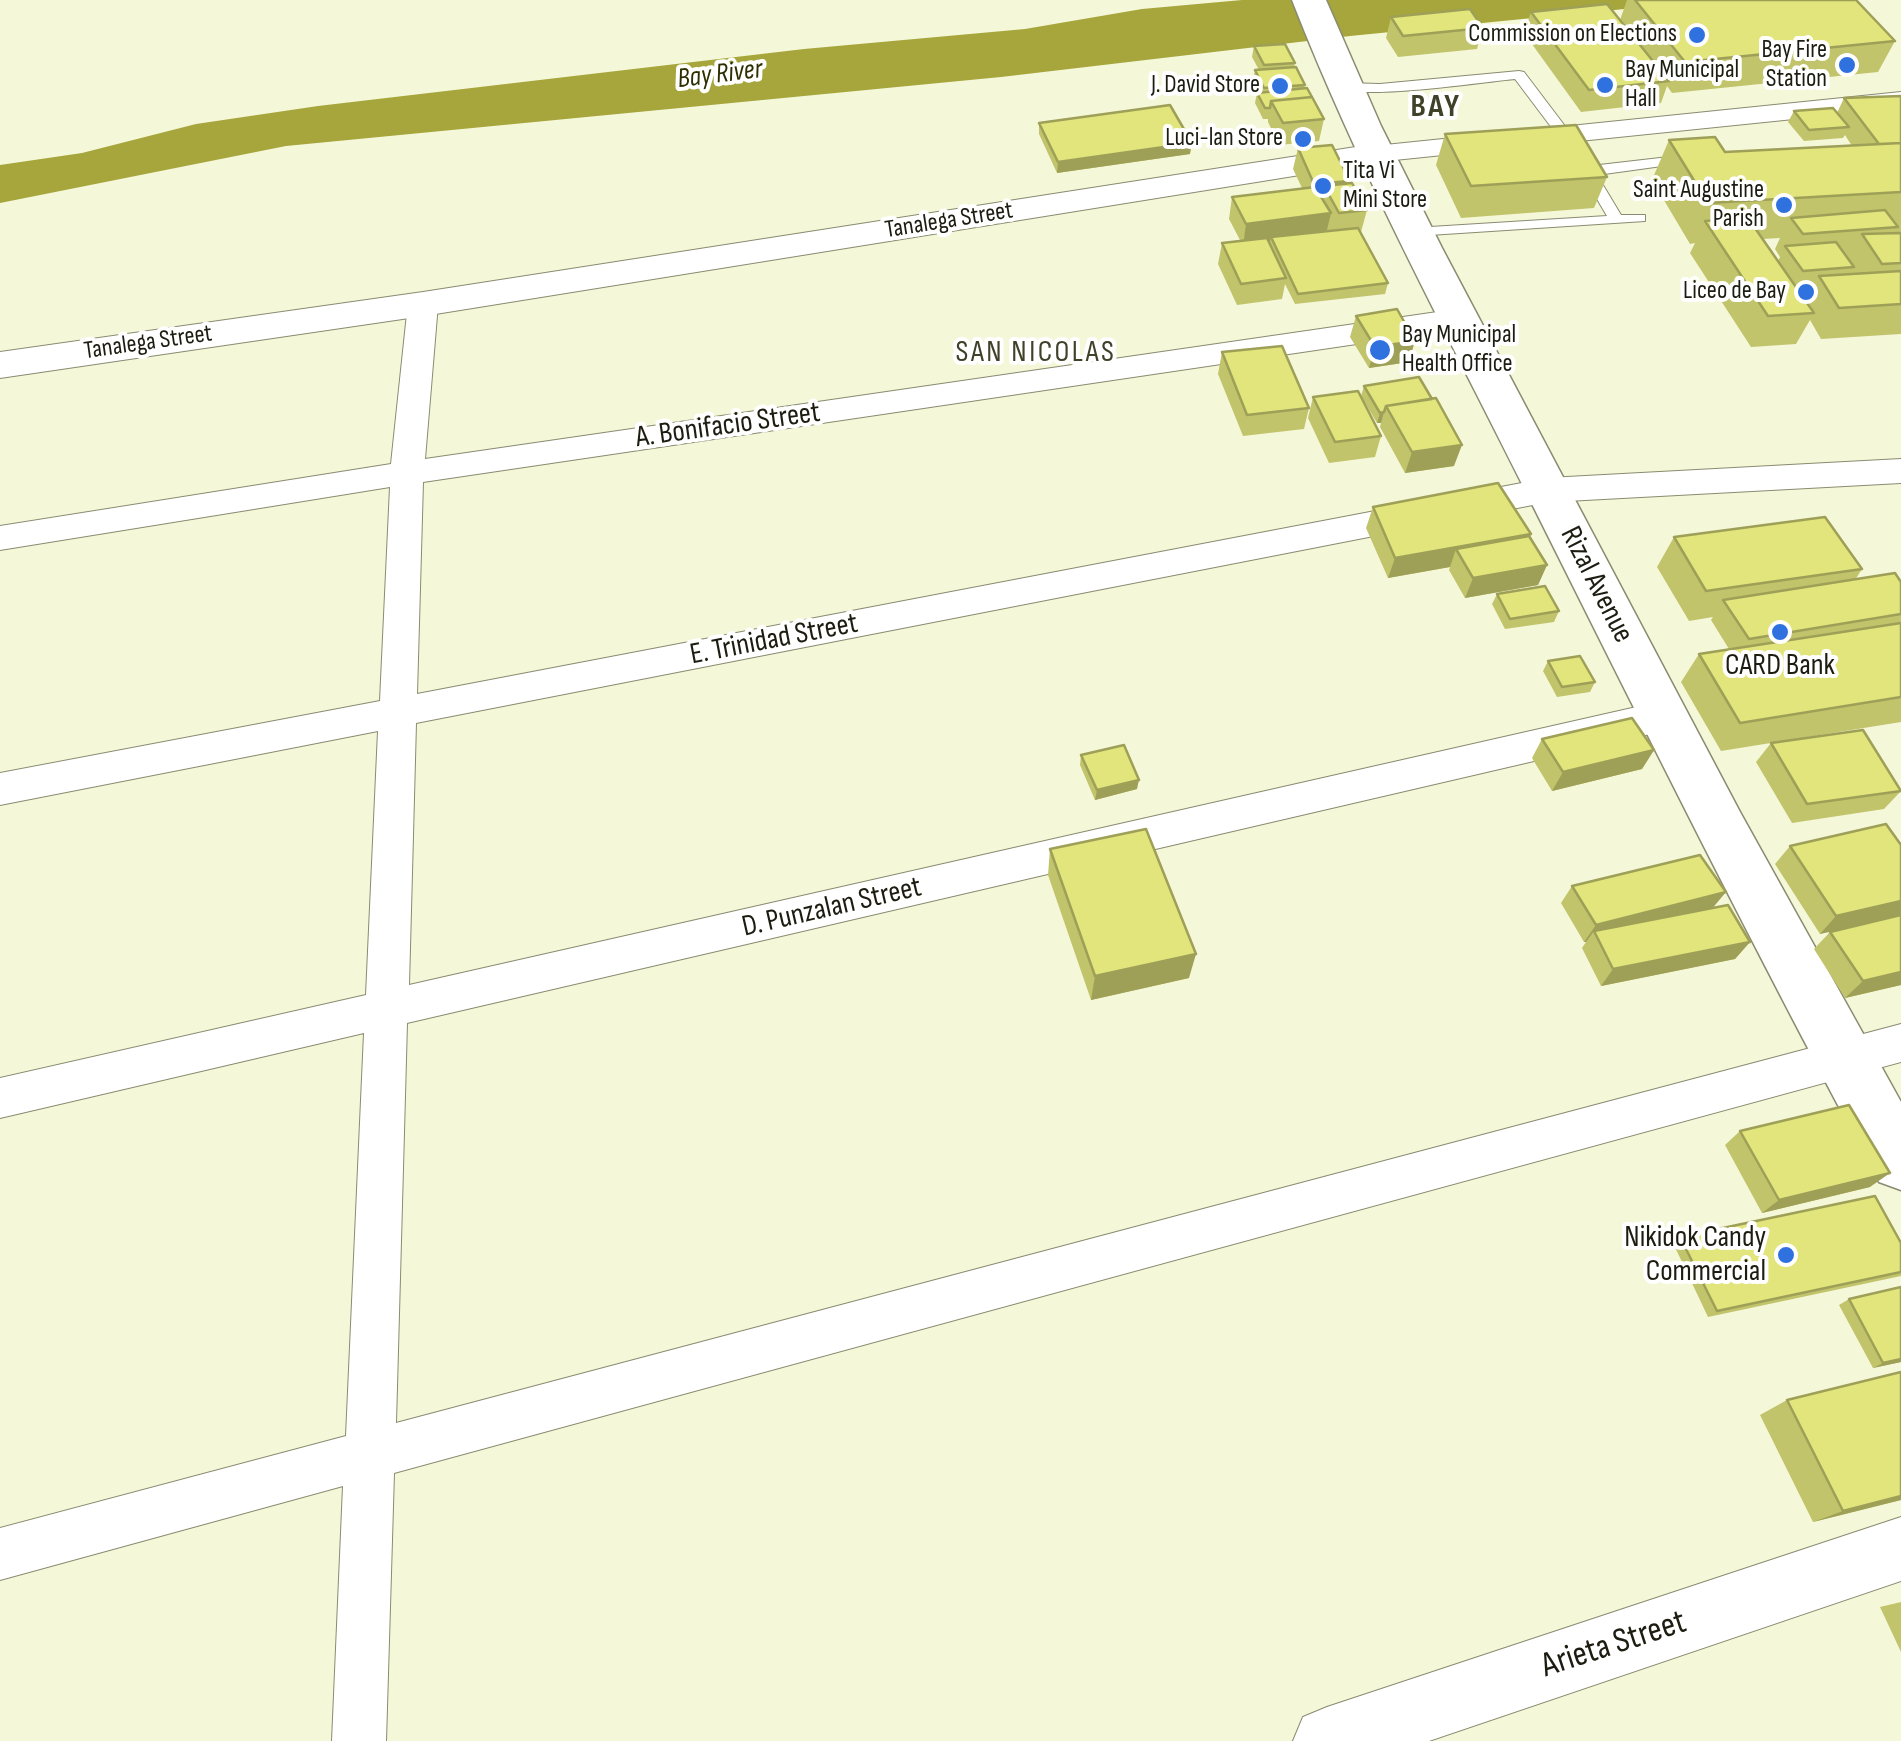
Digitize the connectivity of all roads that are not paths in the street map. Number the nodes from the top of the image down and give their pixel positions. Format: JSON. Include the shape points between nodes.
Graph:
{"nodes":[{"id":1,"x":1309,"y":0,"type":"edge"},
{"id":2,"x":1337,"y":72,"type":"junction"},
{"id":3,"x":1901,"y":100,"type":"edge"},
{"id":4,"x":1564,"y":132,"type":"junction"},
{"id":5,"x":1375,"y":154,"type":"junction"},
{"id":6,"x":1705,"y":158,"type":"edge"},
{"id":7,"x":1588,"y":172,"type":"junction"},
{"id":8,"x":1640,"y":218,"type":"dead end"},
{"id":9,"x":1617,"y":220,"type":"junction"},
{"id":10,"x":1414,"y":232,"type":"junction"},
{"id":11,"x":423,"y":304,"type":"junction"},
{"id":12,"x":1458,"y":319,"type":"junction"},
{"id":13,"x":0,"y":365,"type":"edge"},
{"id":14,"x":1901,"y":471,"type":"edge"},
{"id":15,"x":407,"y":474,"type":"junction"},
{"id":16,"x":1548,"y":490,"type":"junction"},
{"id":17,"x":0,"y":538,"type":"edge"},
{"id":18,"x":398,"y":713,"type":"junction"},
{"id":19,"x":1664,"y":716,"type":"junction"},
{"id":20,"x":0,"y":789,"type":"edge"},
{"id":21,"x":386,"y":1011,"type":"junction"},
{"id":22,"x":1901,"y":1043,"type":"edge"},
{"id":23,"x":1842,"y":1056,"type":"junction"},
{"id":24,"x":0,"y":1098,"type":"edge"},
{"id":25,"x":1901,"y":1161,"type":"edge"},
{"id":26,"x":370,"y":1454,"type":"junction"},
{"id":27,"x":1901,"y":1550,"type":"edge"},
{"id":28,"x":0,"y":1554,"type":"edge"},
{"id":29,"x":359,"y":1741,"type":"edge"},
{"id":30,"x":1327,"y":1741,"type":"edge"}],
"edges":[{"from":1,"to":2,"type":"main road","name":"Rizal Avenue"},
{"from":2,"to":4,"type":"lane","via":[[1380,88],[1519,75]]},
{"from":2,"to":5,"type":"main road","name":"Rizal Avenue"},
{"from":3,"to":4,"type":"street","name":"Tanalega Street"},
{"from":4,"to":5,"type":"street","name":"Tanalega Street"},
{"from":4,"to":7,"type":"lane"},
{"from":5,"to":10,"type":"main road","name":"Rizal Avenue"},
{"from":5,"to":11,"type":"street","name":"Tanalega Street"},
{"from":6,"to":7,"type":"lane"},
{"from":7,"to":9,"type":"lane"},
{"from":8,"to":9,"type":"lane"},
{"from":9,"to":10,"type":"lane"},
{"from":10,"to":12,"type":"main road","name":"Rizal Avenue"},
{"from":11,"to":13,"type":"street","name":"Tanalega Street"},
{"from":11,"to":15,"type":"street"},
{"from":12,"to":15,"type":"street","name":"A. Bonifacio Street"},
{"from":12,"to":16,"type":"main road","name":"Rizal Avenue"},
{"from":14,"to":16,"type":"street","name":"E. Trinidad Street"},
{"from":15,"to":17,"type":"street","name":"A. Bonifacio Street"},
{"from":15,"to":18,"type":"street"},
{"from":16,"to":18,"type":"street","name":"E. Trinidad Street"},
{"from":16,"to":19,"type":"main road","name":"Rizal Avenue"},
{"from":18,"to":20,"type":"street","name":"E. Trinidad Street"},
{"from":18,"to":21,"type":"street"},
{"from":19,"to":21,"type":"street","name":"D. Punzalan Street"},
{"from":19,"to":23,"type":"main road","name":"Rizal Avenue"},
{"from":21,"to":24,"type":"street","name":"D. Punzalan Street"},
{"from":21,"to":26,"type":"street"},
{"from":22,"to":23,"type":"street"},
{"from":23,"to":25,"type":"main road","name":"Rizal Avenue"},
{"from":23,"to":26,"type":"street"},
{"from":26,"to":28,"type":"street"},
{"from":26,"to":29,"type":"street"},
{"from":27,"to":30,"type":"street","name":"Arieta Street"}]}
